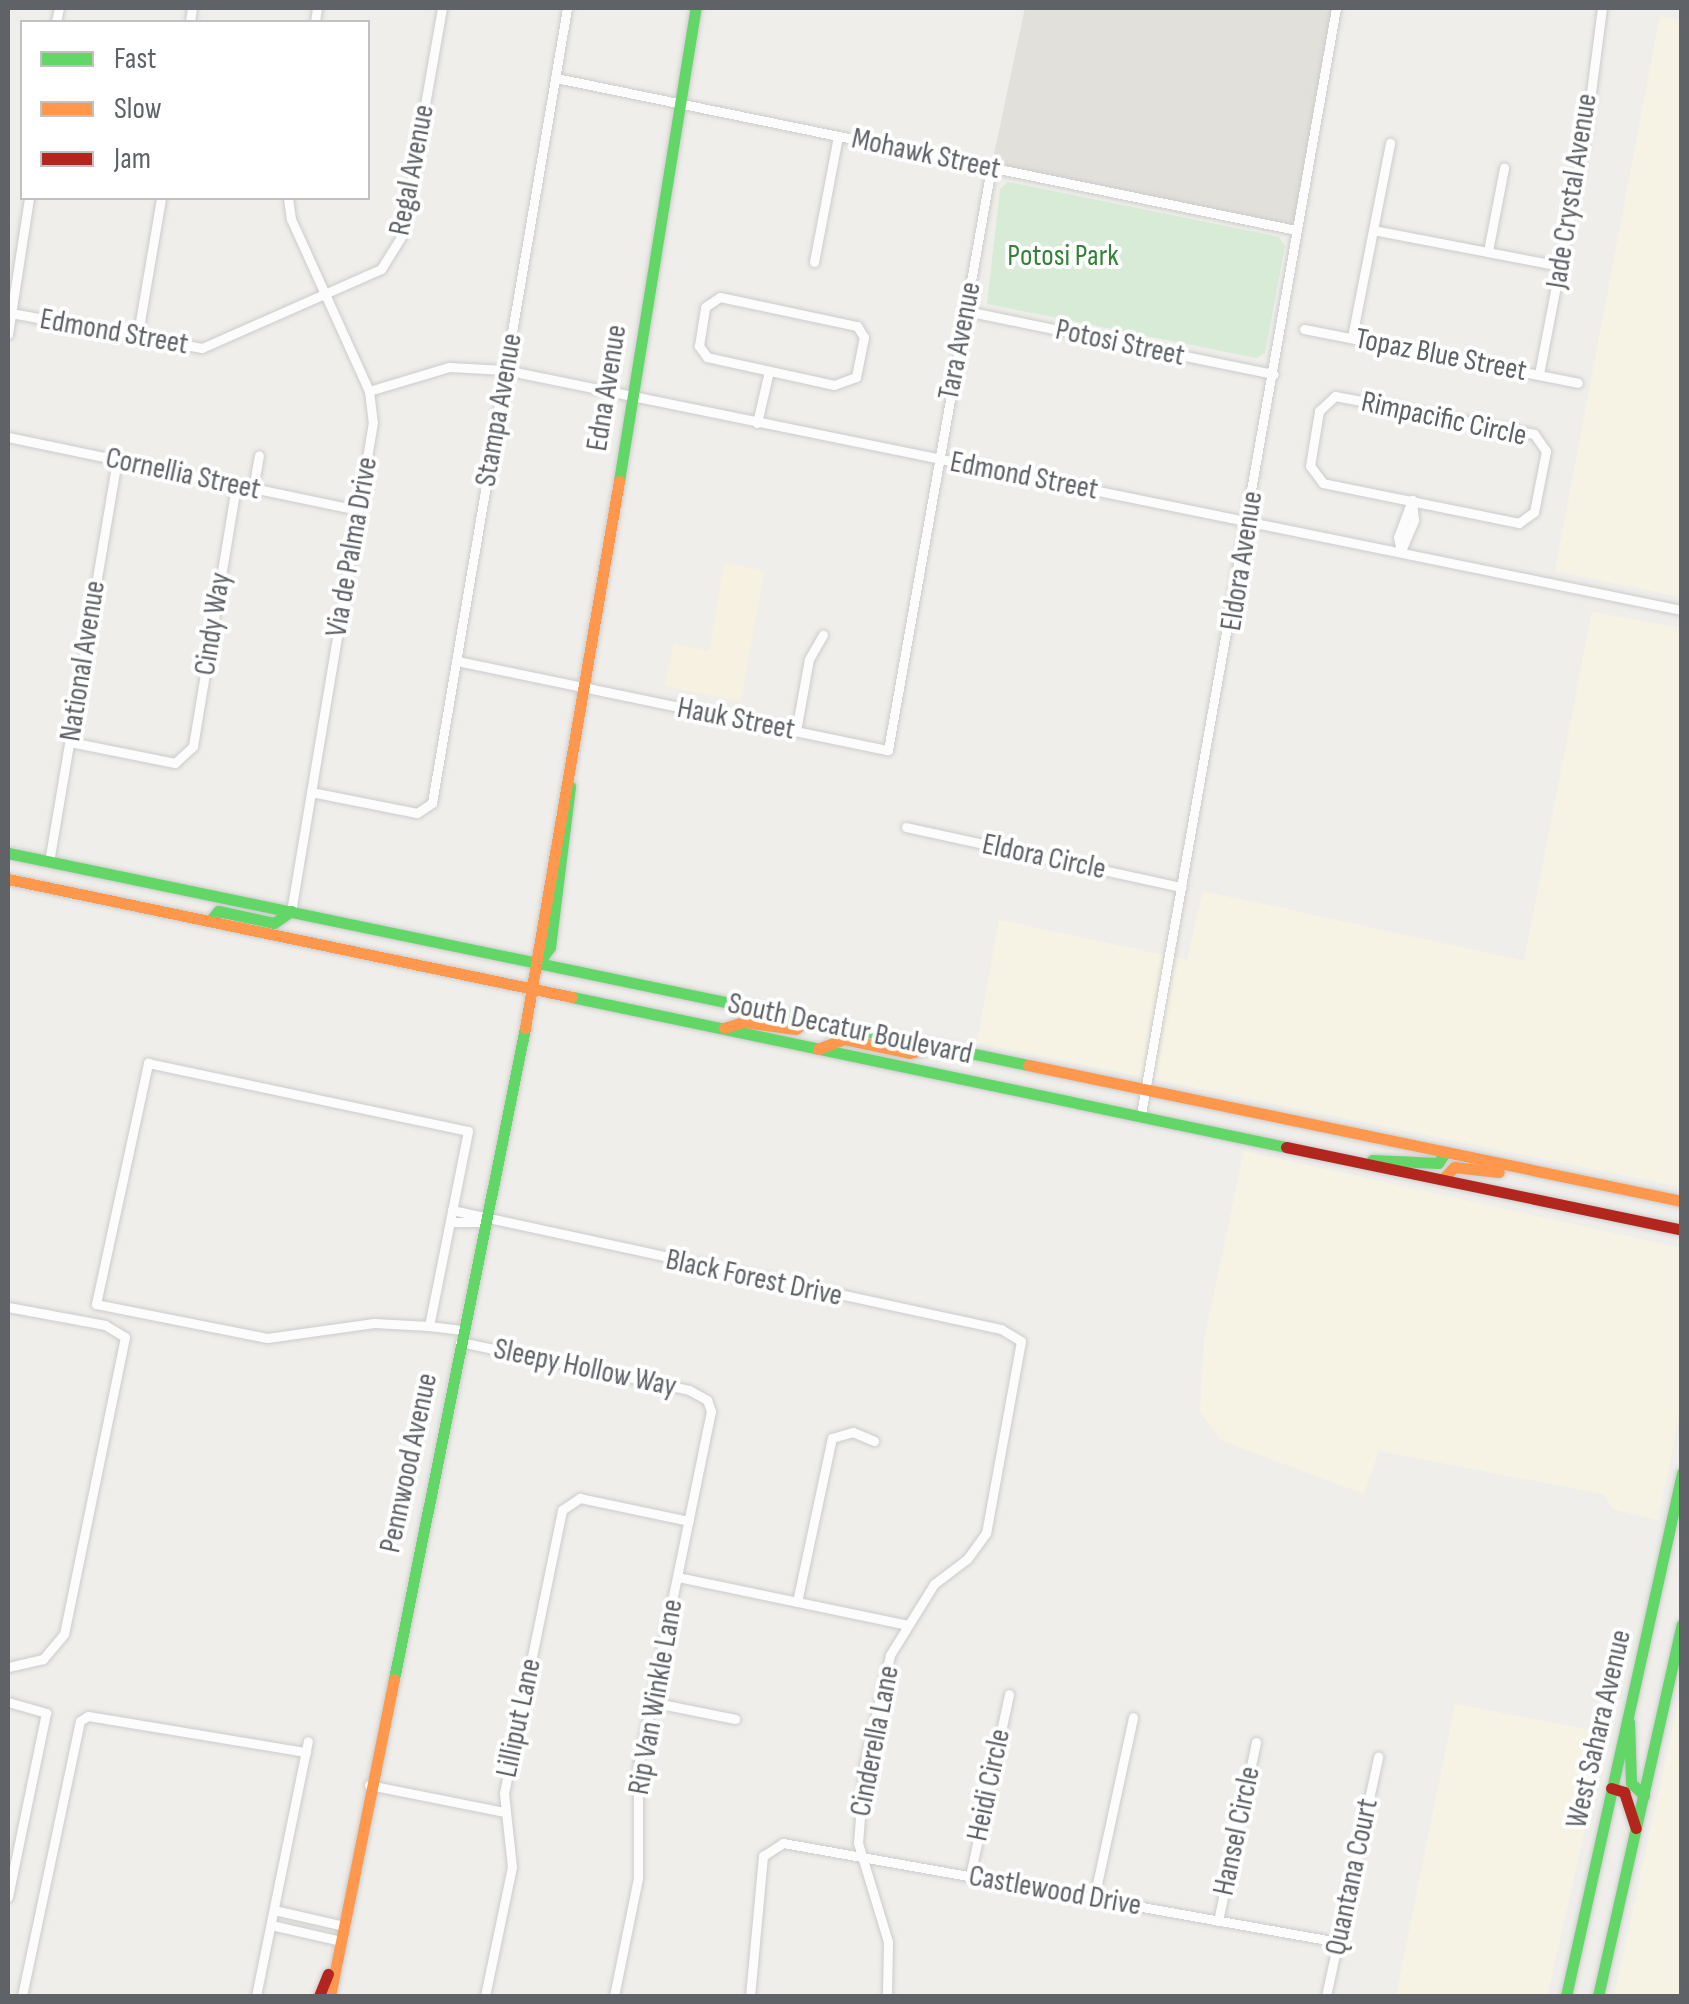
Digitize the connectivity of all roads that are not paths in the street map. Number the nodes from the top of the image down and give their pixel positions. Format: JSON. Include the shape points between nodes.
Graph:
{"nodes":[{"id":1,"x":442,"y":8,"type":"edge"},
{"id":2,"x":567,"y":8,"type":"edge"},
{"id":3,"x":696,"y":8,"type":"edge"},
{"id":4,"x":1336,"y":8,"type":"edge"},
{"id":5,"x":1602,"y":8,"type":"edge"},
{"id":6,"x":556,"y":78,"type":"junction"},
{"id":7,"x":678,"y":103,"type":"junction"},
{"id":8,"x":838,"y":136,"type":"junction"},
{"id":9,"x":1390,"y":143,"type":"dead end"},
{"id":10,"x":992,"y":168,"type":"junction"},
{"id":11,"x":1504,"y":168,"type":"dead end"},
{"id":12,"x":29,"y":200,"type":"edge"},
{"id":13,"x":160,"y":200,"type":"edge"},
{"id":14,"x":289,"y":200,"type":"edge"},
{"id":15,"x":1296,"y":230,"type":"junction"},
{"id":16,"x":1373,"y":230,"type":"junction"},
{"id":17,"x":1488,"y":251,"type":"junction"},
{"id":18,"x":814,"y":262,"type":"dead end"},
{"id":19,"x":1560,"y":266,"type":"junction"},
{"id":20,"x":327,"y":297,"type":"junction"},
{"id":21,"x":966,"y":311,"type":"junction"},
{"id":22,"x":11,"y":312,"type":"junction"},
{"id":23,"x":1304,"y":329,"type":"dead end"},
{"id":24,"x":8,"y":334,"type":"edge"},
{"id":25,"x":1352,"y":337,"type":"junction"},
{"id":26,"x":137,"y":339,"type":"junction"},
{"id":27,"x":505,"y":370,"type":"junction"},
{"id":28,"x":769,"y":371,"type":"junction"},
{"id":29,"x":1274,"y":374,"type":"junction"},
{"id":30,"x":1538,"y":374,"type":"junction"},
{"id":31,"x":1578,"y":384,"type":"dead end"},
{"id":32,"x":368,"y":391,"type":"junction"},
{"id":33,"x":632,"y":398,"type":"junction"},
{"id":34,"x":757,"y":423,"type":"junction"},
{"id":35,"x":8,"y":437,"type":"edge"},
{"id":36,"x":260,"y":456,"type":"dead end"},
{"id":37,"x":116,"y":460,"type":"junction"},
{"id":38,"x":938,"y":460,"type":"junction"},
{"id":39,"x":236,"y":485,"type":"junction"},
{"id":40,"x":254,"y":488,"type":"junction"},
{"id":41,"x":1412,"y":500,"type":"junction"},
{"id":42,"x":358,"y":510,"type":"junction"},
{"id":43,"x":1248,"y":518,"type":"junction"},
{"id":44,"x":1401,"y":551,"type":"junction"},
{"id":45,"x":1682,"y":610,"type":"edge"},
{"id":46,"x":822,"y":635,"type":"dead end"},
{"id":47,"x":457,"y":661,"type":"junction"},
{"id":48,"x":584,"y":688,"type":"junction"},
{"id":49,"x":796,"y":730,"type":"junction"},
{"id":50,"x":70,"y":742,"type":"junction"},
{"id":51,"x":888,"y":750,"type":"joint"},
{"id":52,"x":310,"y":792,"type":"junction"},
{"id":53,"x":906,"y":827,"type":"dead end"},
{"id":54,"x":8,"y":853,"type":"edge"},
{"id":55,"x":49,"y":862,"type":"junction"},
{"id":56,"x":8,"y":879,"type":"edge"},
{"id":57,"x":1182,"y":887,"type":"junction"},
{"id":58,"x":291,"y":911,"type":"junction"},
{"id":59,"x":211,"y":920,"type":"junction"},
{"id":60,"x":535,"y":976,"type":"junction"},
{"id":61,"x":807,"y":1019,"type":"junction"},
{"id":62,"x":724,"y":1028,"type":"junction"},
{"id":63,"x":938,"y":1047,"type":"junction"},
{"id":64,"x":818,"y":1049,"type":"junction"},
{"id":65,"x":1146,"y":1090,"type":"junction"},
{"id":66,"x":1141,"y":1114,"type":"junction"},
{"id":67,"x":1292,"y":1121,"type":"junction"},
{"id":68,"x":1289,"y":1146,"type":"junction"},
{"id":69,"x":1445,"y":1153,"type":"junction"},
{"id":70,"x":1358,"y":1161,"type":"junction"},
{"id":71,"x":1534,"y":1171,"type":"junction"},
{"id":72,"x":1443,"y":1179,"type":"junction"},
{"id":73,"x":1682,"y":1202,"type":"edge"},
{"id":74,"x":452,"y":1210,"type":"junction"},
{"id":75,"x":450,"y":1222,"type":"junction"},
{"id":76,"x":484,"y":1222,"type":"junction"},
{"id":77,"x":1682,"y":1230,"type":"edge"},
{"id":78,"x":8,"y":1307,"type":"edge"},
{"id":79,"x":428,"y":1326,"type":"junction"},
{"id":80,"x":461,"y":1336,"type":"junction"},
{"id":81,"x":1021,"y":1340,"type":"joint"},
{"id":82,"x":708,"y":1400,"type":"joint"},
{"id":83,"x":874,"y":1441,"type":"dead end"},
{"id":84,"x":1682,"y":1473,"type":"edge"},
{"id":85,"x":1678,"y":1507,"type":"edge"},
{"id":86,"x":689,"y":1521,"type":"junction"},
{"id":87,"x":678,"y":1577,"type":"junction"},
{"id":88,"x":797,"y":1602,"type":"junction"},
{"id":89,"x":1682,"y":1624,"type":"edge"},
{"id":90,"x":907,"y":1625,"type":"junction"},
{"id":91,"x":8,"y":1666,"type":"edge"},
{"id":92,"x":1009,"y":1694,"type":"dead end"},
{"id":93,"x":8,"y":1702,"type":"edge"},
{"id":94,"x":652,"y":1702,"type":"junction"},
{"id":95,"x":1628,"y":1716,"type":"junction"},
{"id":96,"x":1132,"y":1717,"type":"dead end"},
{"id":97,"x":735,"y":1719,"type":"dead end"},
{"id":98,"x":1256,"y":1742,"type":"dead end"},
{"id":99,"x":1378,"y":1757,"type":"dead end"},
{"id":100,"x":368,"y":1785,"type":"junction"},
{"id":101,"x":1611,"y":1788,"type":"junction"},
{"id":102,"x":1644,"y":1795,"type":"junction"},
{"id":103,"x":504,"y":1812,"type":"junction"},
{"id":104,"x":1636,"y":1828,"type":"junction"},
{"id":105,"x":862,"y":1857,"type":"junction"},
{"id":106,"x":970,"y":1876,"type":"junction"},
{"id":107,"x":8,"y":1897,"type":"edge"},
{"id":108,"x":1094,"y":1898,"type":"junction"},
{"id":109,"x":274,"y":1910,"type":"junction"},
{"id":110,"x":1218,"y":1920,"type":"junction"},
{"id":111,"x":271,"y":1925,"type":"junction"},
{"id":112,"x":340,"y":1925,"type":"junction"},
{"id":113,"x":337,"y":1940,"type":"junction"},
{"id":114,"x":1338,"y":1942,"type":"junction"},
{"id":115,"x":332,"y":1960,"type":"junction"},
{"id":116,"x":22,"y":1996,"type":"edge"},
{"id":117,"x":256,"y":1996,"type":"edge"},
{"id":118,"x":320,"y":1996,"type":"edge"},
{"id":119,"x":330,"y":1996,"type":"edge"},
{"id":120,"x":485,"y":1996,"type":"edge"},
{"id":121,"x":614,"y":1996,"type":"edge"},
{"id":122,"x":750,"y":1996,"type":"edge"},
{"id":123,"x":887,"y":1996,"type":"edge"},
{"id":124,"x":1326,"y":1996,"type":"edge"},
{"id":125,"x":1566,"y":1996,"type":"edge"},
{"id":126,"x":1598,"y":1996,"type":"edge"}],
"edges":[{"from":1,"to":20,"type":"street","name":"Regal Avenue","via":[[402,235],[381,268]]},
{"from":2,"to":6,"type":"street","name":"Stampa Avenue"},
{"from":3,"to":7,"type":"main road","name":"Edna Avenue"},
{"from":4,"to":15,"type":"street","name":"Eldora Avenue"},
{"from":5,"to":19,"type":"street","name":"Jade Crystal Avenue"},
{"from":6,"to":7,"type":"street","name":"Mohawk Street"},
{"from":6,"to":27,"type":"street","name":"Stampa Avenue"},
{"from":7,"to":8,"type":"street","name":"Mohawk Street"},
{"from":7,"to":33,"type":"main road","name":"Edna Avenue"},
{"from":8,"to":10,"type":"street","name":"Mohawk Street"},
{"from":8,"to":18,"type":"street"},
{"from":9,"to":16,"type":"street"},
{"from":10,"to":15,"type":"street","name":"Mohawk Street"},
{"from":10,"to":21,"type":"street","name":"Tara Avenue"},
{"from":11,"to":17,"type":"street"},
{"from":12,"to":22,"type":"street"},
{"from":13,"to":26,"type":"street"},
{"from":14,"to":20,"type":"street","name":"Via de Palma Drive"},
{"from":15,"to":29,"type":"street","name":"Eldora Avenue"},
{"from":16,"to":17,"type":"street"},
{"from":16,"to":25,"type":"street"},
{"from":17,"to":19,"type":"street"},
{"from":19,"to":30,"type":"street","name":"Jade Crystal Avenue"},
{"from":20,"to":26,"type":"street","name":"Edmond Street","via":[[202,348]]},
{"from":20,"to":32,"type":"street","name":"Via de Palma Drive"},
{"from":21,"to":29,"type":"street","name":"Potosi Street"},
{"from":21,"to":38,"type":"street","name":"Tara Avenue"},
{"from":22,"to":24,"type":"street"},
{"from":22,"to":26,"type":"street","name":"Edmond Street"},
{"from":23,"to":25,"type":"street","name":"Topaz Blue Street"},
{"from":25,"to":30,"type":"street","name":"Topaz Blue Street"},
{"from":27,"to":32,"type":"street","name":"Edmond Street","via":[[449,367]]},
{"from":27,"to":33,"type":"street","name":"Edmond Street"},
{"from":27,"to":47,"type":"street","name":"Stampa Avenue"},
{"from":28,"to":28,"type":"street","via":[[852,383],[864,337],[850,324],[710,300],[702,352]]},
{"from":28,"to":34,"type":"street"},
{"from":29,"to":43,"type":"street","name":"Eldora Avenue"},
{"from":30,"to":31,"type":"street","name":"Topaz Blue Street"},
{"from":32,"to":42,"type":"street","name":"Via de Palma Drive","via":[[373,422]]},
{"from":33,"to":34,"type":"street","name":"Edmond Street"},
{"from":33,"to":48,"type":"main road","name":"Edna Avenue"},
{"from":34,"to":38,"type":"street","name":"Edmond Street"},
{"from":35,"to":37,"type":"street","name":"Cornellia Street"},
{"from":36,"to":40,"type":"street"},
{"from":37,"to":39,"type":"street","name":"Cornellia Street"},
{"from":37,"to":50,"type":"street","name":"National Avenue"},
{"from":38,"to":43,"type":"street","name":"Edmond Street"},
{"from":38,"to":51,"type":"street","name":"Tara Avenue"},
{"from":39,"to":40,"type":"street","name":"Cornellia Street"},
{"from":39,"to":50,"type":"street","name":"Cindy Way","via":[[192,746],[183,760]]},
{"from":40,"to":42,"type":"street","name":"Cornellia Street"},
{"from":41,"to":41,"type":"street","name":"Rimpacific Circle","via":[[1519,523],[1534,512],[1546,451],[1534,434],[1336,396],[1326,402],[1313,476]]},
{"from":41,"to":44,"type":"street","via":[[1410,538]]},
{"from":42,"to":52,"type":"street","name":"Via de Palma Drive"},
{"from":43,"to":44,"type":"street","name":"Edmond Street"},
{"from":43,"to":57,"type":"street","name":"Eldora Avenue"},
{"from":44,"to":45,"type":"street","name":"Edmond Street"},
{"from":46,"to":49,"type":"street","via":[[809,659]]},
{"from":47,"to":48,"type":"street","name":"Hauk Street"},
{"from":47,"to":52,"type":"street","name":"Stampa Avenue","via":[[426,810]]},
{"from":48,"to":49,"type":"street","name":"Hauk Street"},
{"from":48,"to":60,"type":"main road","name":"Edna Avenue","via":[[550,947]]},
{"from":49,"to":51,"type":"street","name":"Hauk Street"},
{"from":50,"to":55,"type":"street","name":"National Avenue"},
{"from":52,"to":58,"type":"street","name":"Via de Palma Drive"},
{"from":53,"to":57,"type":"street","name":"Eldora Circle"},
{"from":54,"to":55,"type":"main road","name":"South Decatur Boulevard"},
{"from":55,"to":58,"type":"main road","name":"South Decatur Boulevard"},
{"from":56,"to":59,"type":"main road","name":"South Decatur Boulevard"},
{"from":57,"to":65,"type":"street","name":"Eldora Avenue"},
{"from":58,"to":59,"type":"main road","via":[[274,923],[218,911]]},
{"from":58,"to":60,"type":"main road","name":"South Decatur Boulevard"},
{"from":59,"to":60,"type":"main road","name":"South Decatur Boulevard"},
{"from":60,"to":61,"type":"main road","name":"South Decatur Boulevard"},
{"from":60,"to":62,"type":"main road","name":"South Decatur Boulevard"},
{"from":60,"to":76,"type":"main road","name":"Pennwood Avenue"},
{"from":61,"to":62,"type":"main road","via":[[796,1029],[744,1022]]},
{"from":61,"to":63,"type":"main road","name":"South Decatur Boulevard"},
{"from":62,"to":64,"type":"main road","name":"South Decatur Boulevard"},
{"from":63,"to":64,"type":"main road","via":[[910,1052],[844,1039]]},
{"from":63,"to":65,"type":"main road","name":"South Decatur Boulevard"},
{"from":64,"to":66,"type":"main road","name":"South Decatur Boulevard"},
{"from":65,"to":66,"type":"street","name":"Eldora Avenue"},
{"from":65,"to":67,"type":"main road","name":"South Decatur Boulevard"},
{"from":66,"to":68,"type":"main road","name":"South Decatur Boulevard"},
{"from":67,"to":68,"type":"main road"},
{"from":67,"to":69,"type":"main road","name":"South Decatur Boulevard"},
{"from":68,"to":70,"type":"main road","name":"South Decatur Boulevard"},
{"from":69,"to":70,"type":"main road","via":[[1438,1163],[1401,1157]]},
{"from":69,"to":71,"type":"main road","name":"South Decatur Boulevard"},
{"from":70,"to":72,"type":"main road","name":"South Decatur Boulevard"},
{"from":71,"to":72,"type":"main road","via":[[1454,1167]]},
{"from":71,"to":73,"type":"main road","name":"South Decatur Boulevard"},
{"from":72,"to":77,"type":"main road","name":"South Decatur Boulevard"},
{"from":74,"to":75,"type":"street"},
{"from":74,"to":76,"type":"street"},
{"from":74,"to":79,"type":"street","name":"Sleepy Hollow Way","via":[[468,1131],[148,1063],[96,1304],[267,1338],[374,1323]]},
{"from":75,"to":76,"type":"street"},
{"from":75,"to":79,"type":"street"},
{"from":76,"to":80,"type":"main road","name":"Pennwood Avenue"},
{"from":76,"to":81,"type":"street","name":"Black Forest Drive","via":[[1001,1329]]},
{"from":78,"to":91,"type":"street","via":[[105,1326],[125,1337],[64,1634],[43,1658]]},
{"from":79,"to":80,"type":"street","name":"Sleepy Hollow Way"},
{"from":80,"to":82,"type":"street","name":"Sleepy Hollow Way"},
{"from":80,"to":100,"type":"main road","name":"Pennwood Avenue"},
{"from":81,"to":90,"type":"street","name":"Cinderella Lane","via":[[986,1533],[968,1559],[934,1584]]},
{"from":82,"to":86,"type":"street","name":"Rip Van Winkle Lane"},
{"from":83,"to":88,"type":"street","via":[[853,1432],[832,1438]]},
{"from":84,"to":85,"type":"main road","name":"West Sahara Avenue"},
{"from":85,"to":95,"type":"main road","name":"West Sahara Avenue"},
{"from":86,"to":87,"type":"street","name":"Rip Van Winkle Lane"},
{"from":86,"to":103,"type":"street","name":"Lilliput Lane","via":[[570,1501],[562,1510]]},
{"from":87,"to":88,"type":"street"},
{"from":87,"to":94,"type":"street","name":"Rip Van Winkle Lane"},
{"from":88,"to":90,"type":"street"},
{"from":89,"to":102,"type":"main road","name":"West Sahara Avenue"},
{"from":90,"to":105,"type":"street","name":"Cinderella Lane","via":[[890,1655],[864,1767],[856,1812]]},
{"from":92,"to":106,"type":"street","name":"Heidi Circle"},
{"from":93,"to":107,"type":"street","via":[[41,1706],[46,1714]]},
{"from":94,"to":97,"type":"street"},
{"from":94,"to":121,"type":"street","name":"Rip Van Winkle Lane","via":[[635,1803],[638,1878]]},
{"from":95,"to":101,"type":"main road","name":"West Sahara Avenue"},
{"from":95,"to":102,"type":"main road","via":[[1631,1783]]},
{"from":96,"to":108,"type":"street"},
{"from":98,"to":110,"type":"street","name":"Hansel Circle"},
{"from":99,"to":114,"type":"street","name":"Quantana Court"},
{"from":100,"to":103,"type":"street"},
{"from":100,"to":112,"type":"main road","name":"Pennwood Avenue"},
{"from":101,"to":104,"type":"main road","via":[[1624,1792]]},
{"from":101,"to":125,"type":"main road","name":"West Sahara Avenue"},
{"from":102,"to":104,"type":"main road","name":"West Sahara Avenue"},
{"from":103,"to":120,"type":"street","name":"Lilliput Lane","via":[[512,1868]]},
{"from":104,"to":126,"type":"main road","name":"West Sahara Avenue"},
{"from":105,"to":106,"type":"street","name":"Castlewood Drive"},
{"from":105,"to":122,"type":"street","name":"Castlewood Drive","via":[[773,1847],[764,1856]]},
{"from":105,"to":123,"type":"street","name":"Cinderella Lane","via":[[888,1942]]},
{"from":106,"to":108,"type":"street","name":"Castlewood Drive"},
{"from":108,"to":110,"type":"street","name":"Castlewood Drive"},
{"from":109,"to":111,"type":"street"},
{"from":109,"to":112,"type":"street"},
{"from":109,"to":116,"type":"street","via":[[307,1747],[88,1716],[80,1722]]},
{"from":110,"to":114,"type":"street","name":"Castlewood Drive"},
{"from":111,"to":113,"type":"street"},
{"from":111,"to":117,"type":"street"},
{"from":112,"to":113,"type":"main road","name":"Pennwood Avenue"},
{"from":113,"to":115,"type":"main road","name":"Pennwood Avenue"},
{"from":114,"to":124,"type":"street","name":"Quantana Court"},
{"from":115,"to":118,"type":"main road","name":"Pennwood Avenue"},
{"from":115,"to":119,"type":"main road","name":"Pennwood Avenue"}]}
